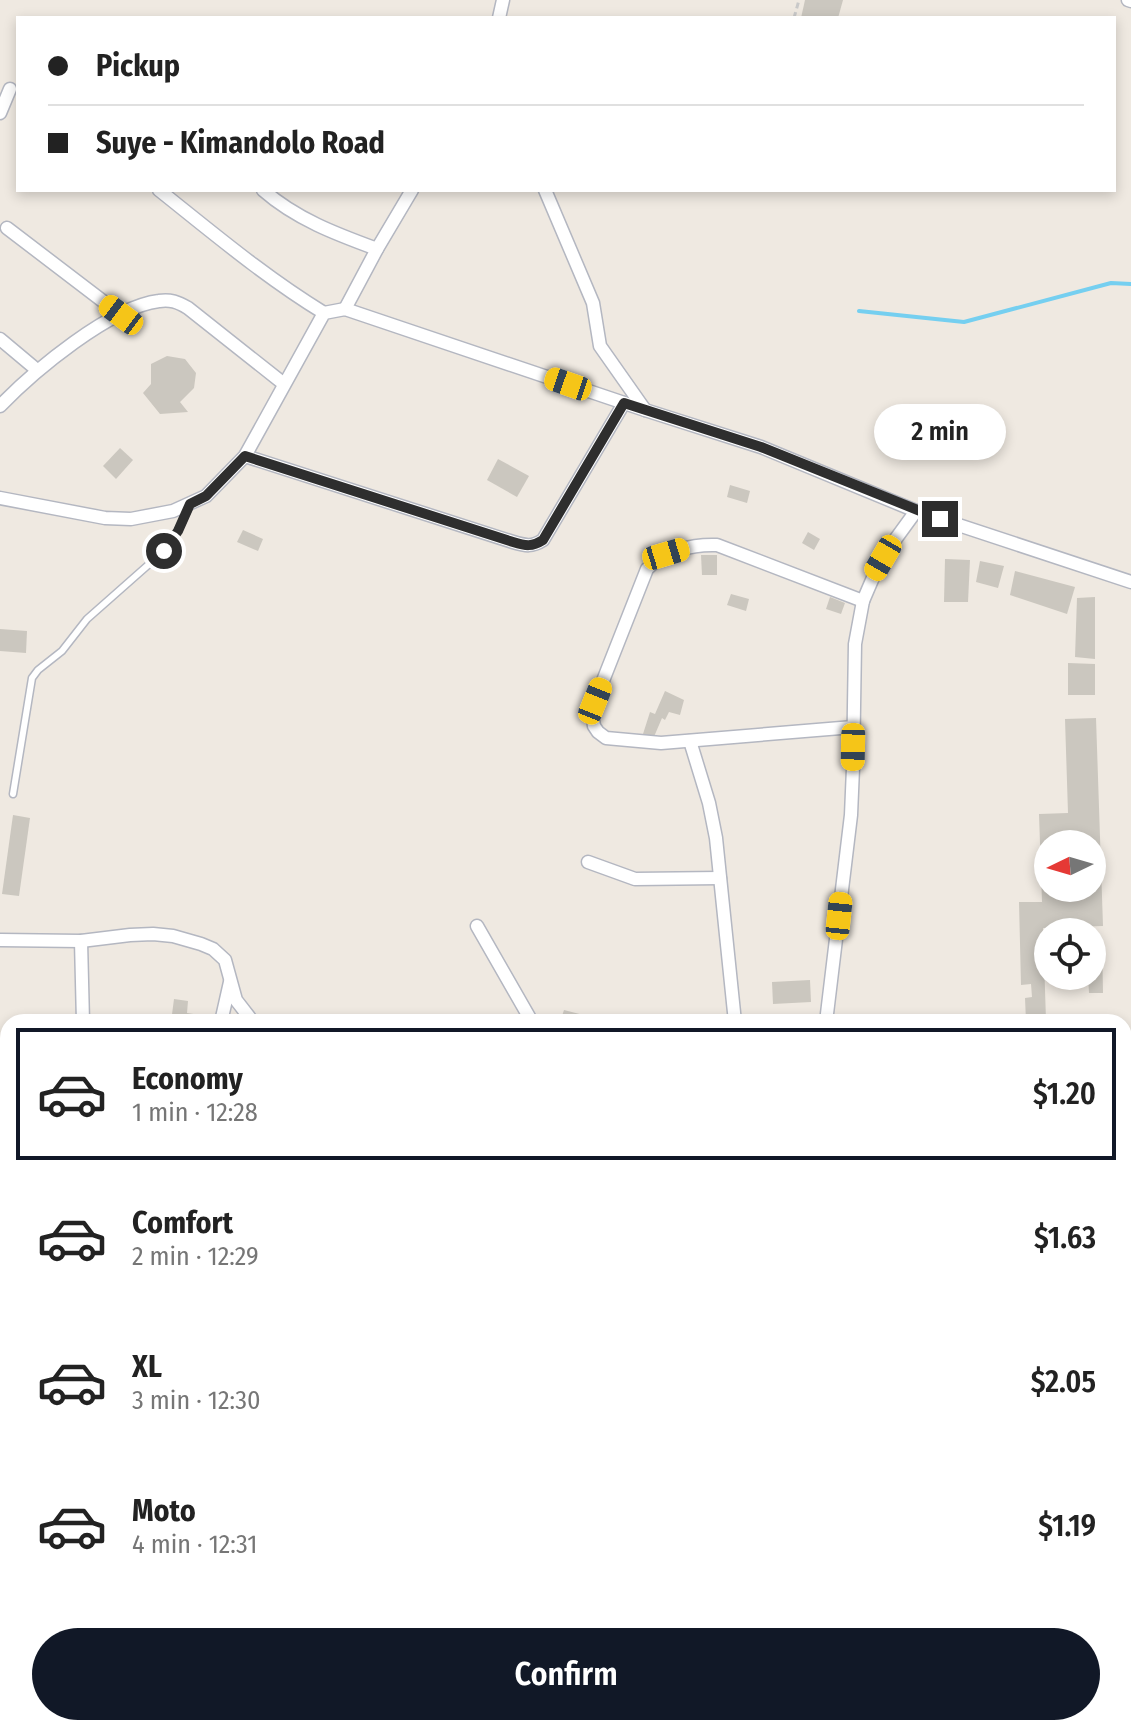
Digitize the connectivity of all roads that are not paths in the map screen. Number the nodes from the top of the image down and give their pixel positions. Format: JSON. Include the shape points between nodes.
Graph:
{"nodes":[{"id":1,"x":9,"y":89,"type":"edge"},
{"id":2,"x":0,"y":113,"type":"edge"},
{"id":3,"x":162,"y":192,"type":"edge"},
{"id":4,"x":265,"y":192,"type":"edge"},
{"id":5,"x":411,"y":192,"type":"edge"},
{"id":6,"x":546,"y":192,"type":"edge"},
{"id":7,"x":7,"y":228,"type":"dead end"},
{"id":8,"x":377,"y":249,"type":"junction"},
{"id":9,"x":345,"y":309,"type":"junction"},
{"id":10,"x":324,"y":313,"type":"junction"},
{"id":11,"x":121,"y":315,"type":"junction"},
{"id":12,"x":0,"y":339,"type":"edge"},
{"id":13,"x":37,"y":370,"type":"junction"},
{"id":14,"x":284,"y":384,"type":"junction"},
{"id":15,"x":624,"y":403,"type":"junction"},
{"id":16,"x":0,"y":406,"type":"edge"},
{"id":17,"x":645,"y":410,"type":"junction"},
{"id":18,"x":245,"y":456,"type":"junction"},
{"id":19,"x":0,"y":498,"type":"edge"},
{"id":20,"x":190,"y":504,"type":"junction"},
{"id":21,"x":916,"y":511,"type":"junction"},
{"id":22,"x":1131,"y":582,"type":"edge"},
{"id":23,"x":863,"y":601,"type":"junction"},
{"id":24,"x":853,"y":727,"type":"junction"},
{"id":25,"x":690,"y":741,"type":"junction"},
{"id":26,"x":13,"y":794,"type":"dead end"},
{"id":27,"x":588,"y":862,"type":"dead end"},
{"id":28,"x":720,"y":878,"type":"junction"},
{"id":29,"x":477,"y":926,"type":"dead end"},
{"id":30,"x":0,"y":940,"type":"edge"},
{"id":31,"x":81,"y":941,"type":"junction"},
{"id":32,"x":230,"y":982,"type":"junction"},
{"id":33,"x":83,"y":1014,"type":"edge"},
{"id":34,"x":223,"y":1014,"type":"edge"},
{"id":35,"x":247,"y":1014,"type":"edge"},
{"id":36,"x":527,"y":1014,"type":"edge"},
{"id":37,"x":734,"y":1014,"type":"edge"},
{"id":38,"x":827,"y":1014,"type":"edge"}],
"edges":[{"from":1,"to":2,"type":"street"},
{"from":3,"to":10,"type":"street","via":[[287,291]]},
{"from":4,"to":8,"type":"street","via":[[328,231]]},
{"from":5,"to":8,"type":"street"},
{"from":6,"to":17,"type":"street","via":[[593,303],[603,353]]},
{"from":7,"to":11,"type":"street"},
{"from":8,"to":9,"type":"street"},
{"from":9,"to":10,"type":"street"},
{"from":9,"to":15,"type":"street"},
{"from":10,"to":14,"type":"street"},
{"from":11,"to":13,"type":"street"},
{"from":11,"to":14,"type":"street","via":[[147,303],[175,301]]},
{"from":12,"to":13,"type":"street"},
{"from":13,"to":16,"type":"street"},
{"from":14,"to":18,"type":"street"},
{"from":15,"to":17,"type":"street"},
{"from":15,"to":18,"type":"street","via":[[543,540],[535,545]]},
{"from":17,"to":21,"type":"street","via":[[761,447]]},
{"from":18,"to":20,"type":"street","via":[[206,496]]},
{"from":19,"to":20,"type":"street","via":[[131,519]]},
{"from":20,"to":26,"type":"lane","via":[[164,551],[93,613],[32,678]]},
{"from":21,"to":22,"type":"street"},
{"from":21,"to":23,"type":"street"},
{"from":23,"to":24,"type":"street","via":[[855,644]]},
{"from":23,"to":25,"type":"street","via":[[717,545],[693,546],[656,560],[647,569],[595,701],[594,726],[606,738]]},
{"from":24,"to":25,"type":"street"},
{"from":24,"to":38,"type":"street","via":[[851,815]]},
{"from":25,"to":28,"type":"street","via":[[709,803]]},
{"from":27,"to":28,"type":"street","via":[[635,879]]},
{"from":28,"to":37,"type":"street"},
{"from":29,"to":36,"type":"street"},
{"from":30,"to":31,"type":"street"},
{"from":31,"to":32,"type":"street","via":[[173,936],[220,954]]},
{"from":31,"to":33,"type":"street"},
{"from":32,"to":34,"type":"street"},
{"from":32,"to":35,"type":"street"}]}
